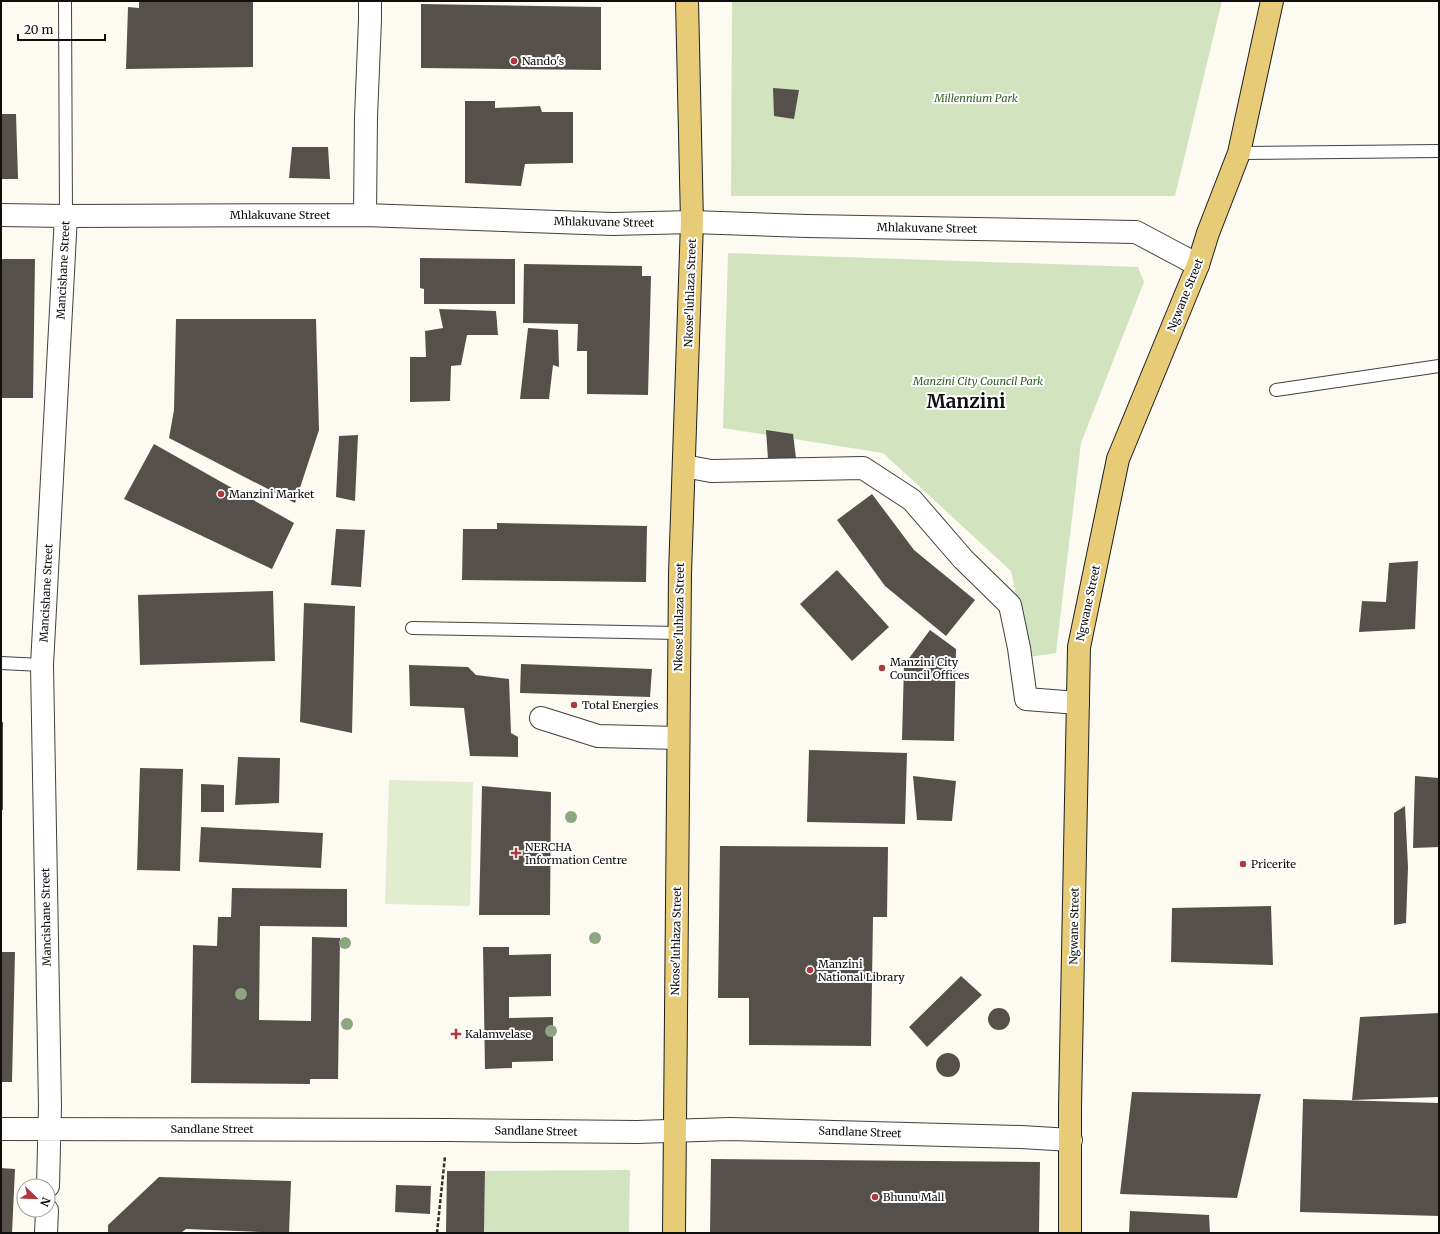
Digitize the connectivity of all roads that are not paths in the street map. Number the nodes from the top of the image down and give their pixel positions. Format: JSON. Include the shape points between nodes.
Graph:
{"nodes":[{"id":1,"x":65,"y":1,"type":"edge"},
{"id":2,"x":370,"y":1,"type":"edge"},
{"id":3,"x":687,"y":1,"type":"edge"},
{"id":4,"x":1272,"y":1,"type":"edge"},
{"id":5,"x":1439,"y":151,"type":"edge"},
{"id":6,"x":1239,"y":153,"type":"junction"},
{"id":7,"x":1,"y":215,"type":"edge"},
{"id":8,"x":365,"y":215,"type":"junction"},
{"id":9,"x":66,"y":216,"type":"junction"},
{"id":10,"x":692,"y":222,"type":"junction"},
{"id":11,"x":1198,"y":265,"type":"junction"},
{"id":12,"x":1439,"y":366,"type":"edge"},
{"id":13,"x":1276,"y":390,"type":"dead end"},
{"id":14,"x":684,"y":466,"type":"junction"},
{"id":15,"x":412,"y":628,"type":"dead end"},
{"id":16,"x":679,"y":633,"type":"junction"},
{"id":17,"x":1,"y":663,"type":"edge"},
{"id":18,"x":42,"y":665,"type":"junction"},
{"id":19,"x":1078,"y":703,"type":"junction"},
{"id":20,"x":541,"y":718,"type":"dead end"},
{"id":21,"x":678,"y":738,"type":"junction"},
{"id":22,"x":1,"y":1129,"type":"edge"},
{"id":23,"x":50,"y":1129,"type":"junction"},
{"id":24,"x":674,"y":1131,"type":"junction"},
{"id":25,"x":1071,"y":1140,"type":"junction"},
{"id":26,"x":48,"y":1178,"type":"edge"},
{"id":27,"x":47,"y":1218,"type":"edge"},
{"id":28,"x":46,"y":1233,"type":"edge"},
{"id":29,"x":674,"y":1233,"type":"edge"},
{"id":30,"x":1070,"y":1233,"type":"edge"}],
"edges":[{"from":1,"to":9,"type":"lane","name":"Mancishane Street"},
{"from":2,"to":8,"type":"street"},
{"from":3,"to":10,"type":"main road","name":"Nkose'luhlaza Street"},
{"from":4,"to":6,"type":"main road","name":"Ngwane Street"},
{"from":5,"to":6,"type":"lane"},
{"from":6,"to":11,"type":"main road","name":"Ngwane Street"},
{"from":7,"to":9,"type":"street","name":"Mhlakuvane Street"},
{"from":8,"to":9,"type":"street","name":"Mhlakuvane Street"},
{"from":8,"to":10,"type":"street","name":"Mhlakuvane Street","via":[[613,224]]},
{"from":9,"to":18,"type":"street","name":"Mancishane Street"},
{"from":10,"to":11,"type":"street","name":"Mhlakuvane Street","via":[[1136,232]]},
{"from":10,"to":14,"type":"main road","name":"Nkose'luhlaza Street"},
{"from":11,"to":19,"type":"main road","name":"Ngwane Street","via":[[1118,459],[1079,647]]},
{"from":12,"to":13,"type":"lane"},
{"from":14,"to":16,"type":"main road","name":"Nkose'luhlaza Street"},
{"from":14,"to":19,"type":"street","via":[[711,471],[863,468],[912,500],[963,559],[1010,605],[1026,699]]},
{"from":15,"to":16,"type":"lane"},
{"from":16,"to":21,"type":"main road","name":"Nkose'luhlaza Street"},
{"from":17,"to":18,"type":"lane"},
{"from":18,"to":23,"type":"street","name":"Mancishane Street"},
{"from":19,"to":25,"type":"main road","name":"Ngwane Street"},
{"from":20,"to":21,"type":"street","via":[[598,736]]},
{"from":21,"to":24,"type":"main road","name":"Nkose'luhlaza Street"},
{"from":22,"to":23,"type":"street","name":"Sandlane Street"},
{"from":23,"to":24,"type":"street","name":"Sandlane Street"},
{"from":23,"to":26,"type":"street","name":"Mancishane Street"},
{"from":24,"to":25,"type":"street","name":"Sandlane Street","via":[[730,1129]]},
{"from":24,"to":29,"type":"main road","name":"Nkose'luhlaza Street"},
{"from":25,"to":30,"type":"main road","name":"Ngwane Street"},
{"from":27,"to":28,"type":"street"}]}
